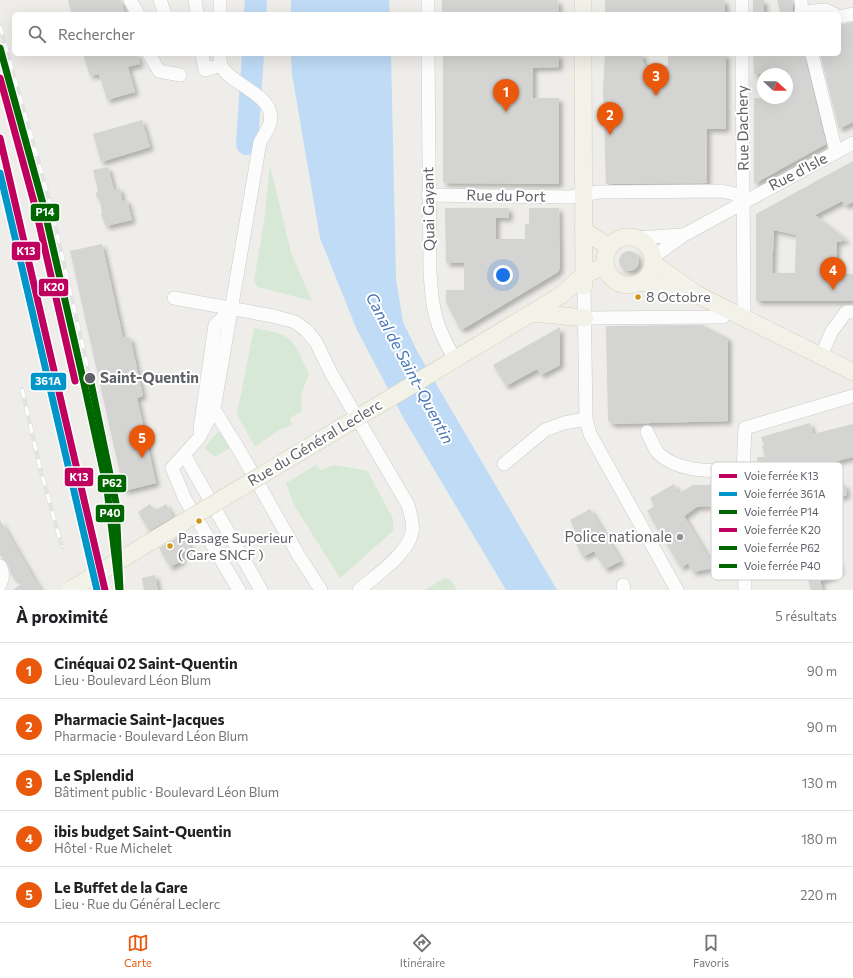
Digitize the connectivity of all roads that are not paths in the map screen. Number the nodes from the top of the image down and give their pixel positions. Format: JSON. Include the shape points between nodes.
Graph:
{"nodes":[{"id":1,"x":130,"y":0,"type":"edge"},
{"id":2,"x":160,"y":0,"type":"edge"},
{"id":3,"x":195,"y":0,"type":"edge"},
{"id":4,"x":220,"y":0,"type":"edge"},
{"id":5,"x":428,"y":0,"type":"edge"},
{"id":6,"x":583,"y":0,"type":"edge"},
{"id":7,"x":742,"y":0,"type":"edge"},
{"id":8,"x":801,"y":9,"type":"edge"},
{"id":9,"x":137,"y":12,"type":"edge"},
{"id":10,"x":163,"y":12,"type":"edge"},
{"id":11,"x":197,"y":12,"type":"edge"},
{"id":12,"x":220,"y":12,"type":"edge"},
{"id":13,"x":428,"y":12,"type":"edge"},
{"id":14,"x":583,"y":12,"type":"edge"},
{"id":15,"x":742,"y":12,"type":"edge"},
{"id":16,"x":830,"y":12,"type":"edge"},
{"id":17,"x":853,"y":14,"type":"edge"},
{"id":18,"x":841,"y":17,"type":"edge"},
{"id":19,"x":150,"y":56,"type":"edge"},
{"id":20,"x":202,"y":56,"type":"edge"},
{"id":21,"x":428,"y":56,"type":"edge"},
{"id":22,"x":583,"y":56,"type":"edge"},
{"id":23,"x":742,"y":56,"type":"edge"},
{"id":24,"x":812,"y":56,"type":"edge"},
{"id":25,"x":223,"y":65,"type":"edge"},
{"id":26,"x":180,"y":75,"type":"dead end"},
{"id":27,"x":853,"y":143,"type":"edge"},
{"id":28,"x":836,"y":152,"type":"junction"},
{"id":29,"x":583,"y":194,"type":"junction"},
{"id":30,"x":428,"y":195,"type":"junction"},
{"id":31,"x":744,"y":201,"type":"junction"},
{"id":32,"x":584,"y":230,"type":"junction"},
{"id":33,"x":684,"y":235,"type":"junction"},
{"id":34,"x":638,"y":238,"type":"junction"},
{"id":35,"x":584,"y":251,"type":"junction"},
{"id":36,"x":653,"y":260,"type":"junction"},
{"id":37,"x":607,"y":263,"type":"junction"},
{"id":38,"x":584,"y":281,"type":"junction"},
{"id":39,"x":642,"y":282,"type":"junction"},
{"id":40,"x":696,"y":294,"type":"junction"},
{"id":41,"x":174,"y":298,"type":"dead end"},
{"id":42,"x":232,"y":309,"type":"junction"},
{"id":43,"x":728,"y":310,"type":"junction"},
{"id":44,"x":853,"y":312,"type":"edge"},
{"id":45,"x":532,"y":313,"type":"junction"},
{"id":46,"x":585,"y":318,"type":"junction"},
{"id":47,"x":744,"y":318,"type":"junction"},
{"id":48,"x":821,"y":356,"type":"junction"},
{"id":49,"x":449,"y":363,"type":"junction"},
{"id":50,"x":853,"y":372,"type":"edge"},
{"id":51,"x":853,"y":396,"type":"edge"},
{"id":52,"x":214,"y":409,"type":"junction"},
{"id":53,"x":356,"y":418,"type":"junction"},
{"id":54,"x":586,"y":419,"type":"junction"},
{"id":55,"x":647,"y":432,"type":"dead end"},
{"id":56,"x":199,"y":438,"type":"junction"},
{"id":57,"x":185,"y":456,"type":"junction"},
{"id":58,"x":743,"y":462,"type":"edge"},
{"id":59,"x":504,"y":464,"type":"dead end"},
{"id":60,"x":711,"y":469,"type":"edge"},
{"id":61,"x":0,"y":566,"type":"edge"},
{"id":62,"x":745,"y":580,"type":"edge"},
{"id":63,"x":0,"y":585,"type":"edge"},
{"id":64,"x":70,"y":590,"type":"edge"},
{"id":65,"x":239,"y":590,"type":"edge"},
{"id":66,"x":261,"y":590,"type":"edge"},
{"id":67,"x":320,"y":590,"type":"edge"},
{"id":68,"x":359,"y":590,"type":"edge"},
{"id":69,"x":677,"y":590,"type":"edge"},
{"id":70,"x":745,"y":590,"type":"edge"}],
"edges":[{"from":1,"to":9,"type":"street"},
{"from":2,"to":10,"type":"street"},
{"from":3,"to":11,"type":"street"},
{"from":4,"to":12,"type":"street"},
{"from":5,"to":13,"type":"street"},
{"from":6,"to":14,"type":"main road"},
{"from":7,"to":15,"type":"street"},
{"from":8,"to":16,"type":"street"},
{"from":17,"to":18,"type":"street"},
{"from":19,"to":26,"type":"street","via":[[159,71]]},
{"from":20,"to":25,"type":"street","via":[[204,70]]},
{"from":21,"to":30,"type":"street","name":"Quai Gayant"},
{"from":22,"to":29,"type":"main road"},
{"from":23,"to":31,"type":"street","name":"Rue Dachery"},
{"from":24,"to":28,"type":"street"},
{"from":25,"to":42,"type":"street","via":[[264,101],[270,114],[270,125],[260,142]]},
{"from":27,"to":28,"type":"street","name":"Rue d'Isle"},
{"from":28,"to":31,"type":"street","name":"Rue d'Isle"},
{"from":29,"to":30,"type":"street","name":"Rue du Port","via":[[570,197]]},
{"from":29,"to":31,"type":"street","name":"Rue du Port","via":[[722,191],[735,194]]},
{"from":29,"to":32,"type":"main road"},
{"from":30,"to":49,"type":"street","name":"Quai Gayant","via":[[432,306]]},
{"from":31,"to":33,"type":"street","name":"Rue d'Isle"},
{"from":31,"to":47,"type":"street","name":"Rue Dachery"},
{"from":32,"to":35,"type":"main road"},
{"from":32,"to":37,"type":"main road"},
{"from":33,"to":34,"type":"street"},
{"from":33,"to":36,"type":"street","name":"Rue d'Isle"},
{"from":34,"to":36,"type":"main road","via":[[647,244]]},
{"from":34,"to":37,"type":"main road","via":[[620,239]]},
{"from":35,"to":37,"type":"main road"},
{"from":35,"to":38,"type":"main road"},
{"from":36,"to":39,"type":"main road","via":[[650,274]]},
{"from":36,"to":40,"type":"main road"},
{"from":37,"to":38,"type":"main road","name":"Rue du Général Leclerc"},
{"from":37,"to":39,"type":"main road","via":[[620,284],[628,286]]},
{"from":38,"to":45,"type":"main road","name":"Rue du Général Leclerc"},
{"from":38,"to":46,"type":"street"},
{"from":39,"to":40,"type":"main road"},
{"from":40,"to":43,"type":"main road"},
{"from":41,"to":42,"type":"street"},
{"from":42,"to":52,"type":"street"},
{"from":42,"to":53,"type":"street","via":[[295,322],[306,330],[316,342]]},
{"from":42,"to":56,"type":"street","via":[[215,325]]},
{"from":43,"to":46,"type":"street","via":[[723,317]]},
{"from":43,"to":47,"type":"main road"},
{"from":44,"to":48,"type":"street","via":[[846,312],[832,331]]},
{"from":45,"to":46,"type":"main road"},
{"from":45,"to":49,"type":"main road","name":"Rue du Général Leclerc"},
{"from":46,"to":54,"type":"street"},
{"from":47,"to":48,"type":"main road"},
{"from":48,"to":50,"type":"main road"},
{"from":49,"to":53,"type":"main road","name":"Rue du Général Leclerc"},
{"from":51,"to":58,"type":"street","via":[[745,428]]},
{"from":52,"to":56,"type":"street"},
{"from":52,"to":67,"type":"street"},
{"from":53,"to":64,"type":"main road","name":"Rue du Général Leclerc","bridge":true},
{"from":53,"to":68,"type":"street","via":[[408,505],[413,522],[409,545]]},
{"from":54,"to":59,"type":"street","via":[[545,430]]},
{"from":54,"to":69,"type":"street","via":[[597,449]]},
{"from":55,"to":60,"type":"street","via":[[658,453],[688,468]]},
{"from":56,"to":57,"type":"street"},
{"from":57,"to":65,"type":"street","via":[[172,468],[185,499]]},
{"from":57,"to":66,"type":"street"},
{"from":61,"to":63,"type":"street","via":[[3,579]]},
{"from":62,"to":70,"type":"street"}]}
